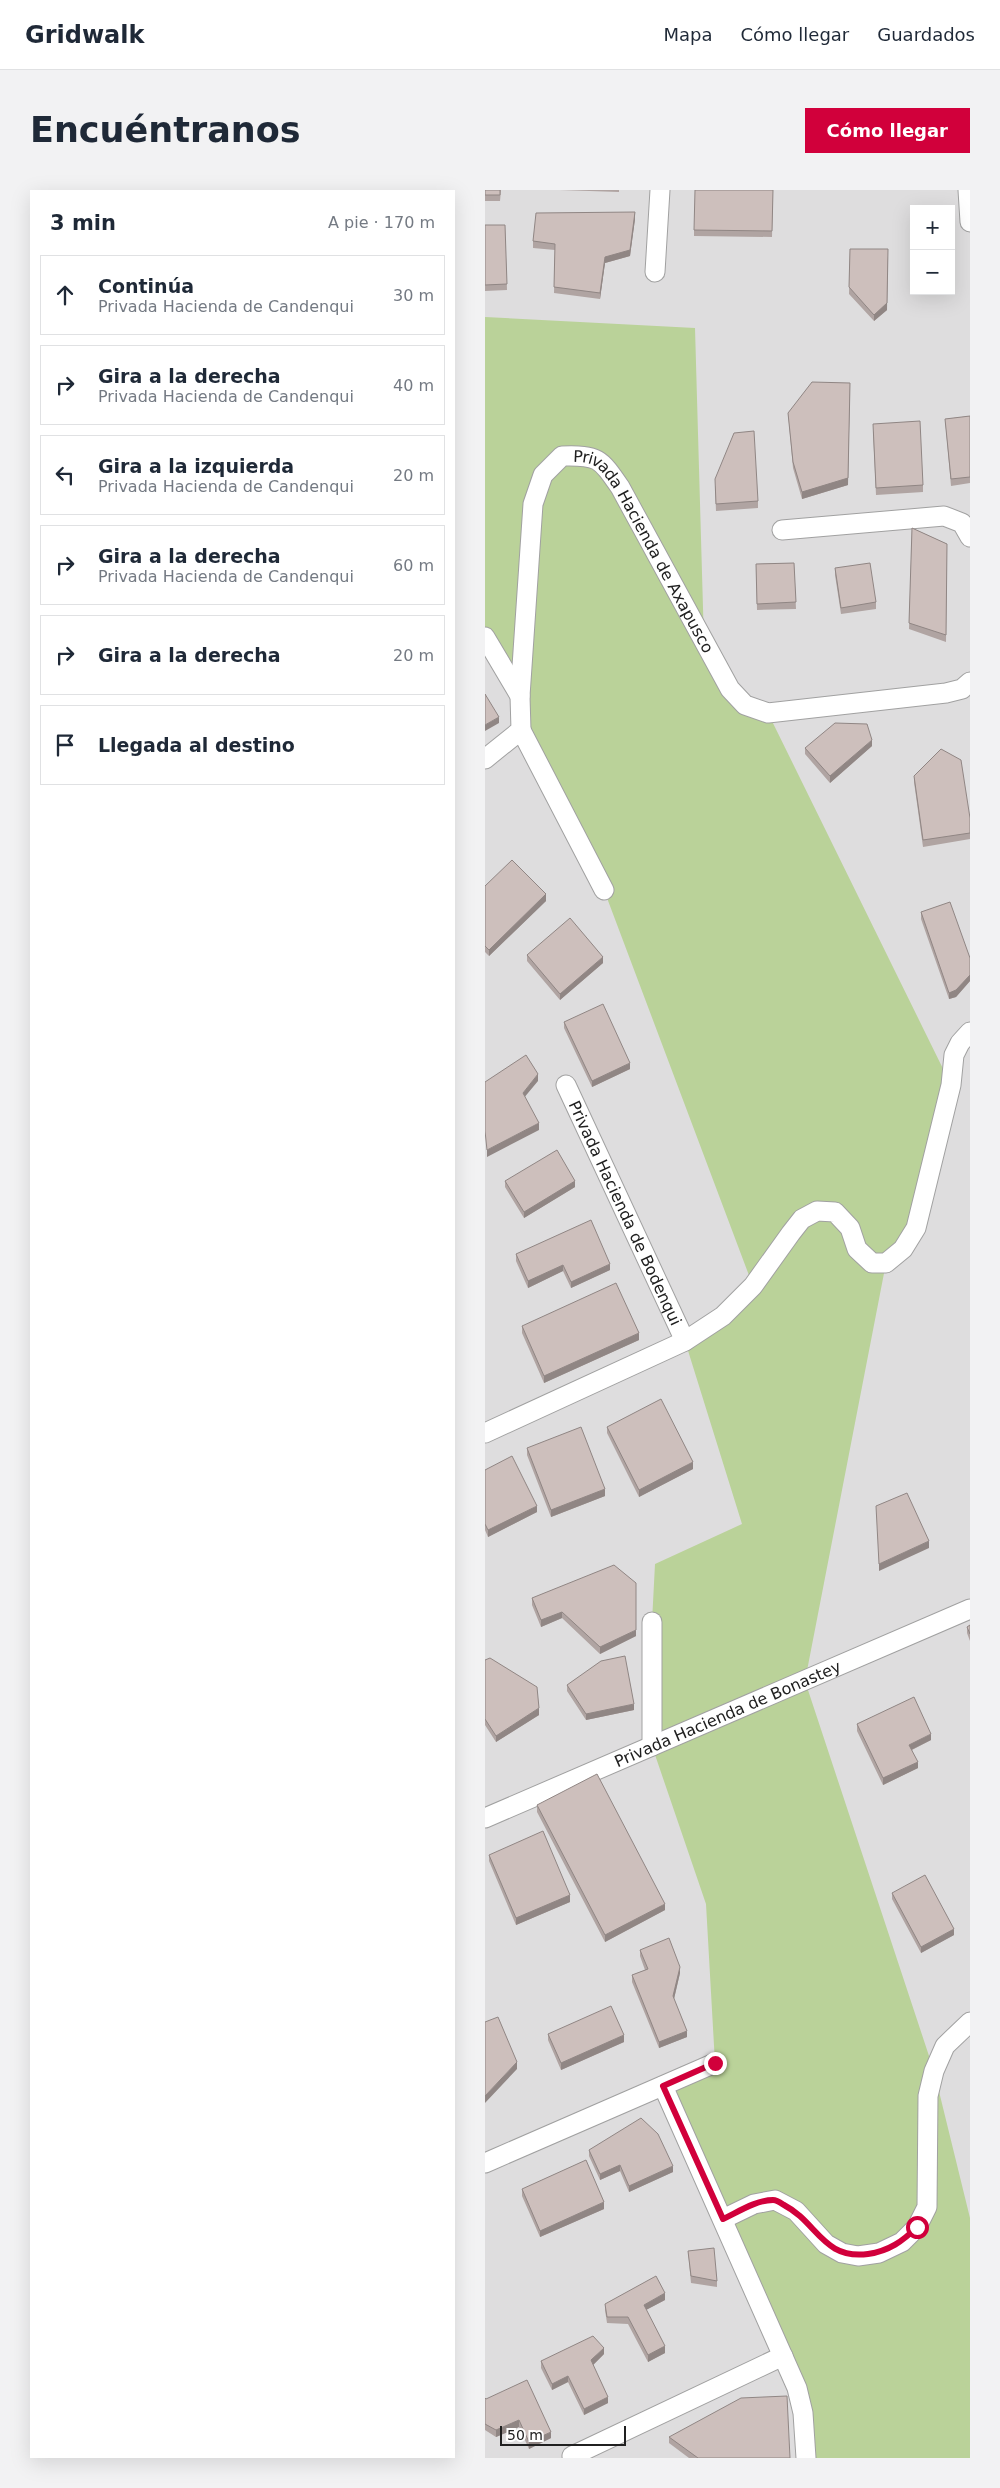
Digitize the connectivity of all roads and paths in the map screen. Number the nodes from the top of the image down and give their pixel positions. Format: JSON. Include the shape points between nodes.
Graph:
{"nodes":[{"id":1,"x":660,"y":190,"type":"edge"},
{"id":2,"x":968,"y":190,"type":"edge"},
{"id":3,"x":970,"y":222,"type":"edge"},
{"id":4,"x":655,"y":272,"type":"dead end"},
{"id":5,"x":782,"y":530,"type":"dead end"},
{"id":6,"x":970,"y":537,"type":"edge"},
{"id":7,"x":485,"y":638,"type":"edge"},
{"id":8,"x":970,"y":682,"type":"edge"},
{"id":9,"x":520,"y":696,"type":"junction"},
{"id":10,"x":521,"y":730,"type":"junction"},
{"id":11,"x":485,"y":760,"type":"edge"},
{"id":12,"x":605,"y":890,"type":"dead end"},
{"id":13,"x":970,"y":1032,"type":"edge"},
{"id":14,"x":566,"y":1085,"type":"dead end"},
{"id":15,"x":685,"y":1341,"type":"junction"},
{"id":16,"x":485,"y":1433,"type":"edge"},
{"id":17,"x":970,"y":1609,"type":"edge"},
{"id":18,"x":652,"y":1622,"type":"dead end"},
{"id":19,"x":651,"y":1746,"type":"junction"},
{"id":20,"x":485,"y":1818,"type":"edge"},
{"id":21,"x":970,"y":2022,"type":"edge"},
{"id":22,"x":715,"y":2063,"type":"dead end"},
{"id":23,"x":663,"y":2086,"type":"junction"},
{"id":24,"x":485,"y":2163,"type":"edge"},
{"id":25,"x":723,"y":2219,"type":"junction"},
{"id":26,"x":783,"y":2356,"type":"junction"},
{"id":27,"x":572,"y":2456,"type":"dead end"},
{"id":28,"x":806,"y":2458,"type":"edge"}],
"edges":[{"from":1,"to":4,"type":"street"},
{"from":2,"to":3,"type":"street"},
{"from":5,"to":6,"type":"street","via":[[944,516],[963,523]]},
{"from":7,"to":9,"type":"street"},
{"from":8,"to":9,"type":"street","name":"Privada Hacienda de Axapusco","via":[[962,689],[947,693],[768,713],[745,705],[730,689],[703,643],[620,487],[607,468],[589,455],[562,456],[543,475],[533,504]]},
{"from":9,"to":10,"type":"street","name":"Privada Hacienda de Axapusco"},
{"from":10,"to":11,"type":"street"},
{"from":10,"to":12,"type":"street","name":"Privada Hacienda de Axapusco"},
{"from":13,"to":15,"type":"street","name":"Privada Hacienda de Bodenqui","via":[[954,1055],[951,1085],[916,1228],[903,1249],[887,1263],[872,1263],[857,1249],[850,1228],[835,1212],[817,1211],[802,1220],[753,1286],[723,1316]]},
{"from":14,"to":15,"type":"street","name":"Privada Hacienda de Bodenqui"},
{"from":15,"to":16,"type":"street","name":"Privada Hacienda de Bodenqui"},
{"from":17,"to":19,"type":"street","name":"Privada Hacienda de Bonastey"},
{"from":18,"to":19,"type":"street","name":"Privada Hacienda de Bonastey"},
{"from":19,"to":20,"type":"street","name":"Privada Hacienda de Bonastey"},
{"from":21,"to":25,"type":"street","via":[[945,2046],[934,2071],[928,2096],[927,2207],[917,2227],[902,2242],[879,2253],[858,2256],[841,2253],[826,2244],[795,2211],[775,2200],[754,2204]]},
{"from":22,"to":23,"type":"street"},
{"from":23,"to":24,"type":"street"},
{"from":23,"to":25,"type":"street"},
{"from":25,"to":26,"type":"street"},
{"from":26,"to":27,"type":"street"},
{"from":26,"to":28,"type":"street","via":[[797,2388],[803,2413]]}]}
